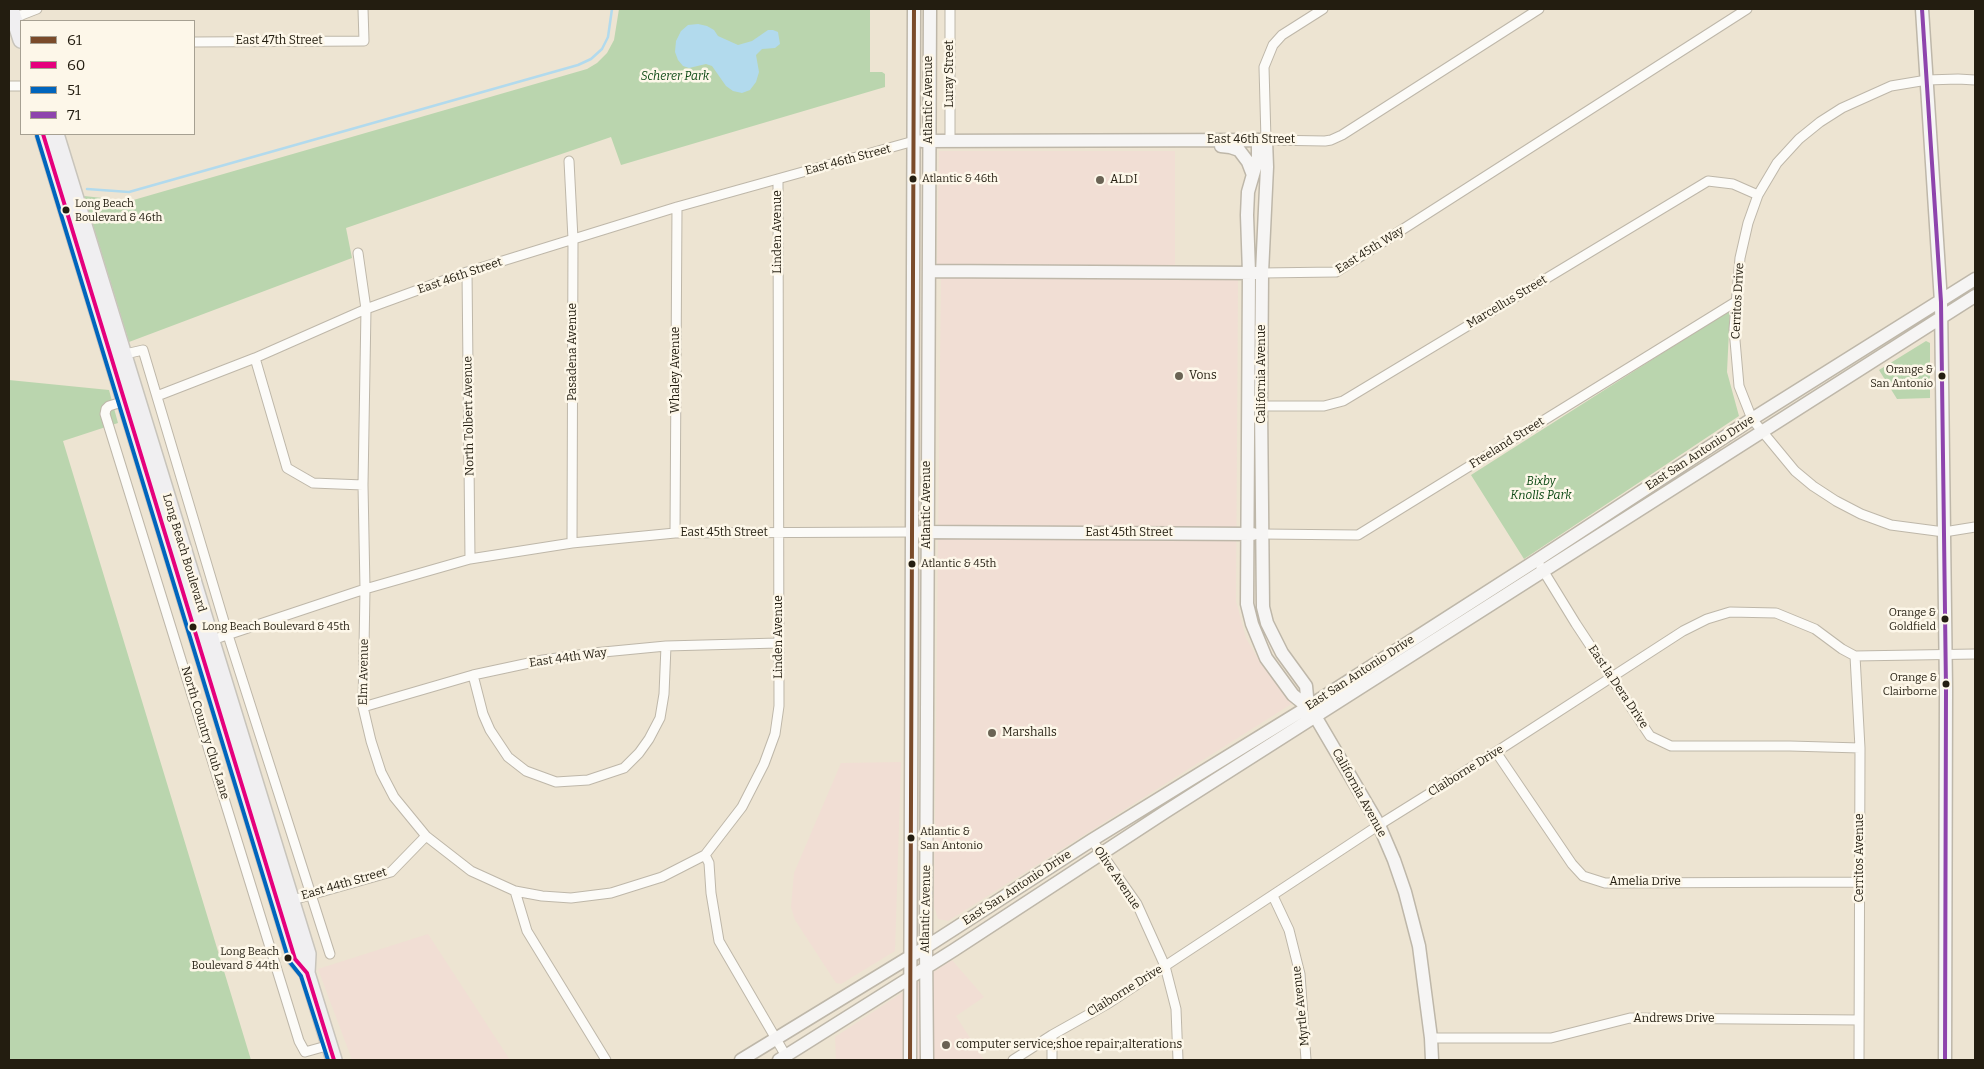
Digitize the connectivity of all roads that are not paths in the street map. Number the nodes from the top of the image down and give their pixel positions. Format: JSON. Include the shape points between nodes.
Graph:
{"nodes":[{"id":1,"x":37,"y":9,"type":"edge"},
{"id":2,"x":363,"y":9,"type":"edge"},
{"id":3,"x":914,"y":9,"type":"edge"},
{"id":4,"x":930,"y":9,"type":"edge"},
{"id":5,"x":950,"y":9,"type":"edge"},
{"id":6,"x":1323,"y":9,"type":"edge"},
{"id":7,"x":1538,"y":9,"type":"edge"},
{"id":8,"x":1747,"y":9,"type":"edge"},
{"id":9,"x":1922,"y":9,"type":"edge"},
{"id":10,"x":13,"y":13,"type":"edge"},
{"id":11,"x":20,"y":37,"type":"edge"},
{"id":12,"x":195,"y":42,"type":"edge"},
{"id":13,"x":1927,"y":80,"type":"junction"},
{"id":14,"x":1975,"y":80,"type":"edge"},
{"id":15,"x":43,"y":135,"type":"edge"},
{"id":16,"x":56,"y":135,"type":"edge"},
{"id":17,"x":929,"y":140,"type":"junction"},
{"id":18,"x":950,"y":140,"type":"junction"},
{"id":19,"x":1262,"y":140,"type":"junction"},
{"id":20,"x":1205,"y":141,"type":"junction"},
{"id":21,"x":914,"y":142,"type":"junction"},
{"id":22,"x":569,"y":160,"type":"dead end"},
{"id":23,"x":1253,"y":175,"type":"junction"},
{"id":24,"x":778,"y":179,"type":"junction"},
{"id":25,"x":1758,"y":195,"type":"junction"},
{"id":26,"x":677,"y":207,"type":"junction"},
{"id":27,"x":573,"y":239,"type":"junction"},
{"id":28,"x":358,"y":253,"type":"dead end"},
{"id":29,"x":928,"y":271,"type":"junction"},
{"id":30,"x":467,"y":272,"type":"junction"},
{"id":31,"x":1249,"y":274,"type":"junction"},
{"id":32,"x":1262,"y":274,"type":"junction"},
{"id":33,"x":1975,"y":279,"type":"edge"},
{"id":34,"x":1975,"y":296,"type":"edge"},
{"id":35,"x":1737,"y":301,"type":"junction"},
{"id":36,"x":1941,"y":302,"type":"junction"},
{"id":37,"x":366,"y":309,"type":"junction"},
{"id":38,"x":1941,"y":318,"type":"junction"},
{"id":39,"x":117,"y":355,"type":"junction"},
{"id":40,"x":255,"y":358,"type":"junction"},
{"id":41,"x":157,"y":396,"type":"junction"},
{"id":42,"x":125,"y":401,"type":"junction"},
{"id":43,"x":1248,"y":406,"type":"junction"},
{"id":44,"x":1261,"y":406,"type":"junction"},
{"id":45,"x":1752,"y":419,"type":"junction"},
{"id":46,"x":1761,"y":431,"type":"junction"},
{"id":47,"x":363,"y":486,"type":"junction"},
{"id":48,"x":1975,"y":527,"type":"edge"},
{"id":49,"x":778,"y":532,"type":"junction"},
{"id":50,"x":913,"y":532,"type":"junction"},
{"id":51,"x":927,"y":532,"type":"junction"},
{"id":52,"x":1944,"y":532,"type":"junction"},
{"id":53,"x":675,"y":533,"type":"junction"},
{"id":54,"x":1246,"y":534,"type":"junction"},
{"id":55,"x":1262,"y":534,"type":"junction"},
{"id":56,"x":572,"y":543,"type":"junction"},
{"id":57,"x":470,"y":560,"type":"junction"},
{"id":58,"x":1541,"y":565,"type":"junction"},
{"id":59,"x":366,"y":589,"type":"junction"},
{"id":60,"x":228,"y":635,"type":"junction"},
{"id":61,"x":205,"y":642,"type":"junction"},
{"id":62,"x":778,"y":643,"type":"junction"},
{"id":63,"x":666,"y":646,"type":"junction"},
{"id":64,"x":1975,"y":654,"type":"edge"},
{"id":65,"x":1855,"y":656,"type":"junction"},
{"id":66,"x":1946,"y":656,"type":"junction"},
{"id":67,"x":473,"y":675,"type":"junction"},
{"id":68,"x":1610,"y":677,"type":"junction"},
{"id":69,"x":363,"y":707,"type":"junction"},
{"id":70,"x":1311,"y":711,"type":"junction"},
{"id":71,"x":1860,"y":748,"type":"junction"},
{"id":72,"x":1496,"y":752,"type":"junction"},
{"id":73,"x":1379,"y":825,"type":"junction"},
{"id":74,"x":426,"y":836,"type":"junction"},
{"id":75,"x":1092,"y":840,"type":"junction"},
{"id":76,"x":1101,"y":854,"type":"junction"},
{"id":77,"x":705,"y":855,"type":"junction"},
{"id":78,"x":1860,"y":882,"type":"junction"},
{"id":79,"x":516,"y":891,"type":"junction"},
{"id":80,"x":310,"y":894,"type":"junction"},
{"id":81,"x":1273,"y":896,"type":"junction"},
{"id":82,"x":285,"y":902,"type":"junction"},
{"id":83,"x":926,"y":947,"type":"junction"},
{"id":84,"x":330,"y":954,"type":"dead end"},
{"id":85,"x":909,"y":956,"type":"junction"},
{"id":86,"x":1165,"y":966,"type":"junction"},
{"id":87,"x":926,"y":968,"type":"junction"},
{"id":88,"x":910,"y":978,"type":"junction"},
{"id":89,"x":1859,"y":1020,"type":"junction"},
{"id":90,"x":1052,"y":1035,"type":"junction"},
{"id":91,"x":775,"y":1038,"type":"junction"},
{"id":92,"x":1431,"y":1038,"type":"junction"},
{"id":93,"x":330,"y":1045,"type":"junction"},
{"id":94,"x":782,"y":1058,"type":"edge"},
{"id":95,"x":334,"y":1060,"type":"edge"},
{"id":96,"x":606,"y":1060,"type":"edge"},
{"id":97,"x":741,"y":1060,"type":"edge"},
{"id":98,"x":910,"y":1060,"type":"edge"},
{"id":99,"x":927,"y":1060,"type":"edge"},
{"id":100,"x":1013,"y":1060,"type":"edge"},
{"id":101,"x":1052,"y":1060,"type":"edge"},
{"id":102,"x":1178,"y":1060,"type":"edge"},
{"id":103,"x":1306,"y":1060,"type":"edge"},
{"id":104,"x":1432,"y":1060,"type":"edge"},
{"id":105,"x":1859,"y":1060,"type":"edge"},
{"id":106,"x":1945,"y":1060,"type":"edge"}],
"edges":[{"from":1,"to":10,"type":"street"},
{"from":2,"to":12,"type":"street","name":"East 47th Street","via":[[364,41]]},
{"from":3,"to":21,"type":"main road","name":"Atlantic Avenue"},
{"from":4,"to":17,"type":"main road","name":"Atlantic Avenue"},
{"from":5,"to":18,"type":"street","name":"Luray Street"},
{"from":6,"to":19,"type":"street","name":"California Avenue","via":[[1273,45],[1264,67]]},
{"from":7,"to":19,"type":"street","name":"East 46th Street","via":[[1342,135],[1325,141]]},
{"from":8,"to":32,"type":"street","name":"East 45th Way","via":[[1336,272]]},
{"from":9,"to":13,"type":"main road"},
{"from":10,"to":11,"type":"main road"},
{"from":13,"to":14,"type":"street","name":"Cerritos Drive"},
{"from":13,"to":25,"type":"street","name":"Cerritos Drive","via":[[1891,86],[1842,108],[1820,122],[1799,139],[1778,163]]},
{"from":13,"to":36,"type":"main road"},
{"from":15,"to":39,"type":"main road","name":"Long Beach Boulevard"},
{"from":16,"to":39,"type":"main road","name":"Long Beach Boulevard"},
{"from":17,"to":18,"type":"main road","name":"East 46th Street"},
{"from":17,"to":21,"type":"main road","name":"East 46th Street"},
{"from":17,"to":29,"type":"main road","name":"Atlantic Avenue"},
{"from":18,"to":20,"type":"main road","name":"East 46th Street"},
{"from":19,"to":20,"type":"main road","name":"East 46th Street"},
{"from":19,"to":23,"type":"main road","name":"California Avenue"},
{"from":19,"to":32,"type":"main road","name":"California Avenue","via":[[1267,167]]},
{"from":20,"to":23,"type":"main road","via":[[1212,146],[1239,150]]},
{"from":21,"to":24,"type":"street","name":"East 46th Street"},
{"from":21,"to":50,"type":"main road","name":"Atlantic Avenue"},
{"from":22,"to":27,"type":"street","name":"Pasadena Avenue"},
{"from":23,"to":31,"type":"main road","name":"California Avenue","via":[[1247,215]]},
{"from":24,"to":26,"type":"street","name":"East 46th Street"},
{"from":24,"to":49,"type":"street","name":"Linden Avenue"},
{"from":25,"to":35,"type":"street","name":"Cerritos Drive","via":[[1740,258]]},
{"from":25,"to":44,"type":"street","name":"Marcellus Street","via":[[1733,184],[1708,181],[1343,401],[1324,406]]},
{"from":26,"to":27,"type":"street","name":"East 46th Street"},
{"from":26,"to":53,"type":"street","name":"Whaley Avenue"},
{"from":27,"to":30,"type":"street","name":"East 46th Street"},
{"from":27,"to":56,"type":"street","name":"Pasadena Avenue"},
{"from":28,"to":37,"type":"street","name":"Elm Avenue"},
{"from":29,"to":31,"type":"main road","name":"East 45th Way"},
{"from":29,"to":51,"type":"main road","name":"Atlantic Avenue"},
{"from":30,"to":37,"type":"street","name":"East 46th Street"},
{"from":30,"to":57,"type":"street","name":"North Tolbert Avenue"},
{"from":31,"to":32,"type":"main road","name":"East 45th Way"},
{"from":31,"to":43,"type":"main road","name":"California Avenue"},
{"from":32,"to":44,"type":"main road","name":"California Avenue"},
{"from":33,"to":36,"type":"main road","name":"East San Antonio Drive"},
{"from":34,"to":38,"type":"main road","name":"East San Antonio Drive"},
{"from":35,"to":45,"type":"street","name":"Cerritos Drive","via":[[1734,329],[1739,386]]},
{"from":35,"to":55,"type":"street","name":"Freeland Street","via":[[1358,535]]},
{"from":36,"to":38,"type":"main road"},
{"from":36,"to":45,"type":"main road","name":"East San Antonio Drive"},
{"from":37,"to":40,"type":"street","name":"East 46th Street"},
{"from":37,"to":47,"type":"street","name":"Elm Avenue"},
{"from":38,"to":46,"type":"main road","name":"East San Antonio Drive"},
{"from":38,"to":52,"type":"main road"},
{"from":39,"to":41,"type":"street","via":[[143,350]]},
{"from":39,"to":42,"type":"main road","name":"Long Beach Boulevard"},
{"from":39,"to":61,"type":"main road","name":"Long Beach Boulevard"},
{"from":40,"to":41,"type":"street","name":"East 46th Street"},
{"from":40,"to":47,"type":"street","via":[[287,468],[312,483]]},
{"from":41,"to":60,"type":"street"},
{"from":42,"to":61,"type":"main road","name":"Long Beach Boulevard"},
{"from":42,"to":93,"type":"street","name":"North Country Club Lane","via":[[110,406],[105,414],[299,1041],[305,1052]]},
{"from":43,"to":44,"type":"street","name":"Marcellus Street"},
{"from":43,"to":54,"type":"main road","name":"California Avenue"},
{"from":44,"to":55,"type":"main road","name":"California Avenue"},
{"from":45,"to":46,"type":"street","name":"Cerritos Drive"},
{"from":45,"to":58,"type":"main road","name":"East San Antonio Drive"},
{"from":46,"to":52,"type":"street","name":"Cerritos Drive","via":[[1795,471],[1836,501],[1891,524]]},
{"from":46,"to":58,"type":"main road","name":"East San Antonio Drive"},
{"from":47,"to":59,"type":"street","name":"Elm Avenue"},
{"from":48,"to":52,"type":"street","name":"Cerritos Drive"},
{"from":49,"to":50,"type":"street","name":"East 45th Street"},
{"from":49,"to":53,"type":"street","name":"East 45th Street"},
{"from":49,"to":62,"type":"street","name":"Linden Avenue"},
{"from":50,"to":51,"type":"main road","name":"East 45th Street"},
{"from":50,"to":85,"type":"main road","name":"Atlantic Avenue"},
{"from":51,"to":54,"type":"main road","name":"East 45th Street"},
{"from":51,"to":83,"type":"main road","name":"Atlantic Avenue"},
{"from":52,"to":66,"type":"main road"},
{"from":53,"to":56,"type":"street","name":"East 45th Street"},
{"from":54,"to":55,"type":"main road","name":"East 45th Street"},
{"from":54,"to":70,"type":"main road","name":"California Avenue","via":[[1247,604],[1252,624],[1266,658],[1293,694]]},
{"from":55,"to":70,"type":"main road","name":"California Avenue","via":[[1262,591],[1267,623],[1282,653],[1306,686]]},
{"from":56,"to":57,"type":"street","name":"East 45th Street"},
{"from":57,"to":59,"type":"street","name":"East 45th Street"},
{"from":58,"to":68,"type":"street","name":"East la Dera Drive"},
{"from":58,"to":70,"type":"main road","name":"East San Antonio Drive"},
{"from":59,"to":60,"type":"street","name":"East 45th Street"},
{"from":59,"to":69,"type":"street","name":"Elm Avenue"},
{"from":60,"to":61,"type":"street","name":"East 45th Street"},
{"from":60,"to":80,"type":"street"},
{"from":61,"to":82,"type":"main road","name":"Long Beach Boulevard"},
{"from":62,"to":63,"type":"street","name":"East 44th Way"},
{"from":62,"to":77,"type":"street","name":"Linden Avenue","via":[[779,706],[775,734],[742,807]]},
{"from":63,"to":67,"type":"street","name":"East 44th Way","via":[[553,658]]},
{"from":63,"to":67,"type":"street","via":[[660,718],[649,739],[624,768],[588,780],[556,782],[526,772],[508,758],[483,714]]},
{"from":64,"to":66,"type":"street"},
{"from":65,"to":66,"type":"street"},
{"from":65,"to":68,"type":"street","name":"Claiborne Drive","via":[[1815,629],[1776,613],[1730,612],[1683,631]]},
{"from":65,"to":71,"type":"street","name":"Cerritos Avenue"},
{"from":66,"to":106,"type":"main road"},
{"from":67,"to":69,"type":"street","name":"East 44th Way"},
{"from":68,"to":71,"type":"street","name":"East la Dera Drive","via":[[1650,736],[1671,746]]},
{"from":68,"to":72,"type":"street","name":"Claiborne Drive"},
{"from":69,"to":74,"type":"street","name":"Elm Avenue","via":[[381,772],[404,811]]},
{"from":70,"to":73,"type":"main road","name":"California Avenue"},
{"from":70,"to":75,"type":"main road","name":"East San Antonio Drive"},
{"from":70,"to":76,"type":"main road","name":"East San Antonio Drive"},
{"from":71,"to":78,"type":"street","name":"Cerritos Avenue"},
{"from":72,"to":73,"type":"street","name":"Claiborne Drive"},
{"from":72,"to":78,"type":"street","name":"Amelia Drive","via":[[1572,864],[1584,876],[1605,883]]},
{"from":73,"to":81,"type":"street","name":"Claiborne Drive"},
{"from":73,"to":92,"type":"main road","name":"California Avenue","via":[[1405,892],[1419,946]]},
{"from":74,"to":79,"type":"street","name":"Elm Avenue","via":[[471,871]]},
{"from":74,"to":80,"type":"street","name":"East 44th Street","via":[[391,872]]},
{"from":75,"to":76,"type":"street","name":"Olive Avenue"},
{"from":75,"to":83,"type":"main road","name":"East San Antonio Drive"},
{"from":76,"to":86,"type":"street","name":"Olive Avenue","via":[[1137,904]]},
{"from":76,"to":87,"type":"main road","name":"East San Antonio Drive"},
{"from":77,"to":79,"type":"street","name":"Elm Avenue","via":[[662,877],[611,894],[571,898]]},
{"from":77,"to":91,"type":"street","via":[[709,863],[719,941]]},
{"from":78,"to":89,"type":"street","name":"Cerritos Avenue"},
{"from":79,"to":96,"type":"street","via":[[527,931]]},
{"from":80,"to":82,"type":"street","name":"East 44th Street"},
{"from":80,"to":84,"type":"street"},
{"from":81,"to":86,"type":"street","name":"Claiborne Drive"},
{"from":81,"to":103,"type":"street","name":"Myrtle Avenue","via":[[1289,930],[1300,974]]},
{"from":82,"to":93,"type":"main road","name":"Long Beach Boulevard","via":[[295,959],[307,973]]},
{"from":83,"to":85,"type":"main road","name":"East San Antonio Drive"},
{"from":83,"to":87,"type":"main road","name":"Atlantic Avenue"},
{"from":85,"to":88,"type":"main road","name":"Atlantic Avenue"},
{"from":85,"to":91,"type":"main road","name":"East San Antonio Drive"},
{"from":86,"to":90,"type":"street","name":"Claiborne Drive"},
{"from":86,"to":102,"type":"street","name":"Olive Avenue","via":[[1176,1008]]},
{"from":87,"to":88,"type":"main road","name":"East San Antonio Drive"},
{"from":87,"to":99,"type":"main road","name":"Atlantic Avenue"},
{"from":88,"to":94,"type":"main road","name":"East San Antonio Drive"},
{"from":88,"to":98,"type":"main road","name":"Atlantic Avenue"},
{"from":89,"to":92,"type":"street","name":"Andrews Drive","via":[[1630,1018],[1551,1038]]},
{"from":89,"to":105,"type":"street","name":"Cerritos Avenue"},
{"from":90,"to":100,"type":"street","name":"Claiborne Drive"},
{"from":90,"to":101,"type":"street"},
{"from":91,"to":94,"type":"street"},
{"from":91,"to":97,"type":"main road","name":"East San Antonio Drive"},
{"from":92,"to":104,"type":"main road","name":"California Avenue"},
{"from":93,"to":95,"type":"main road","name":"Long Beach Boulevard"}]}
